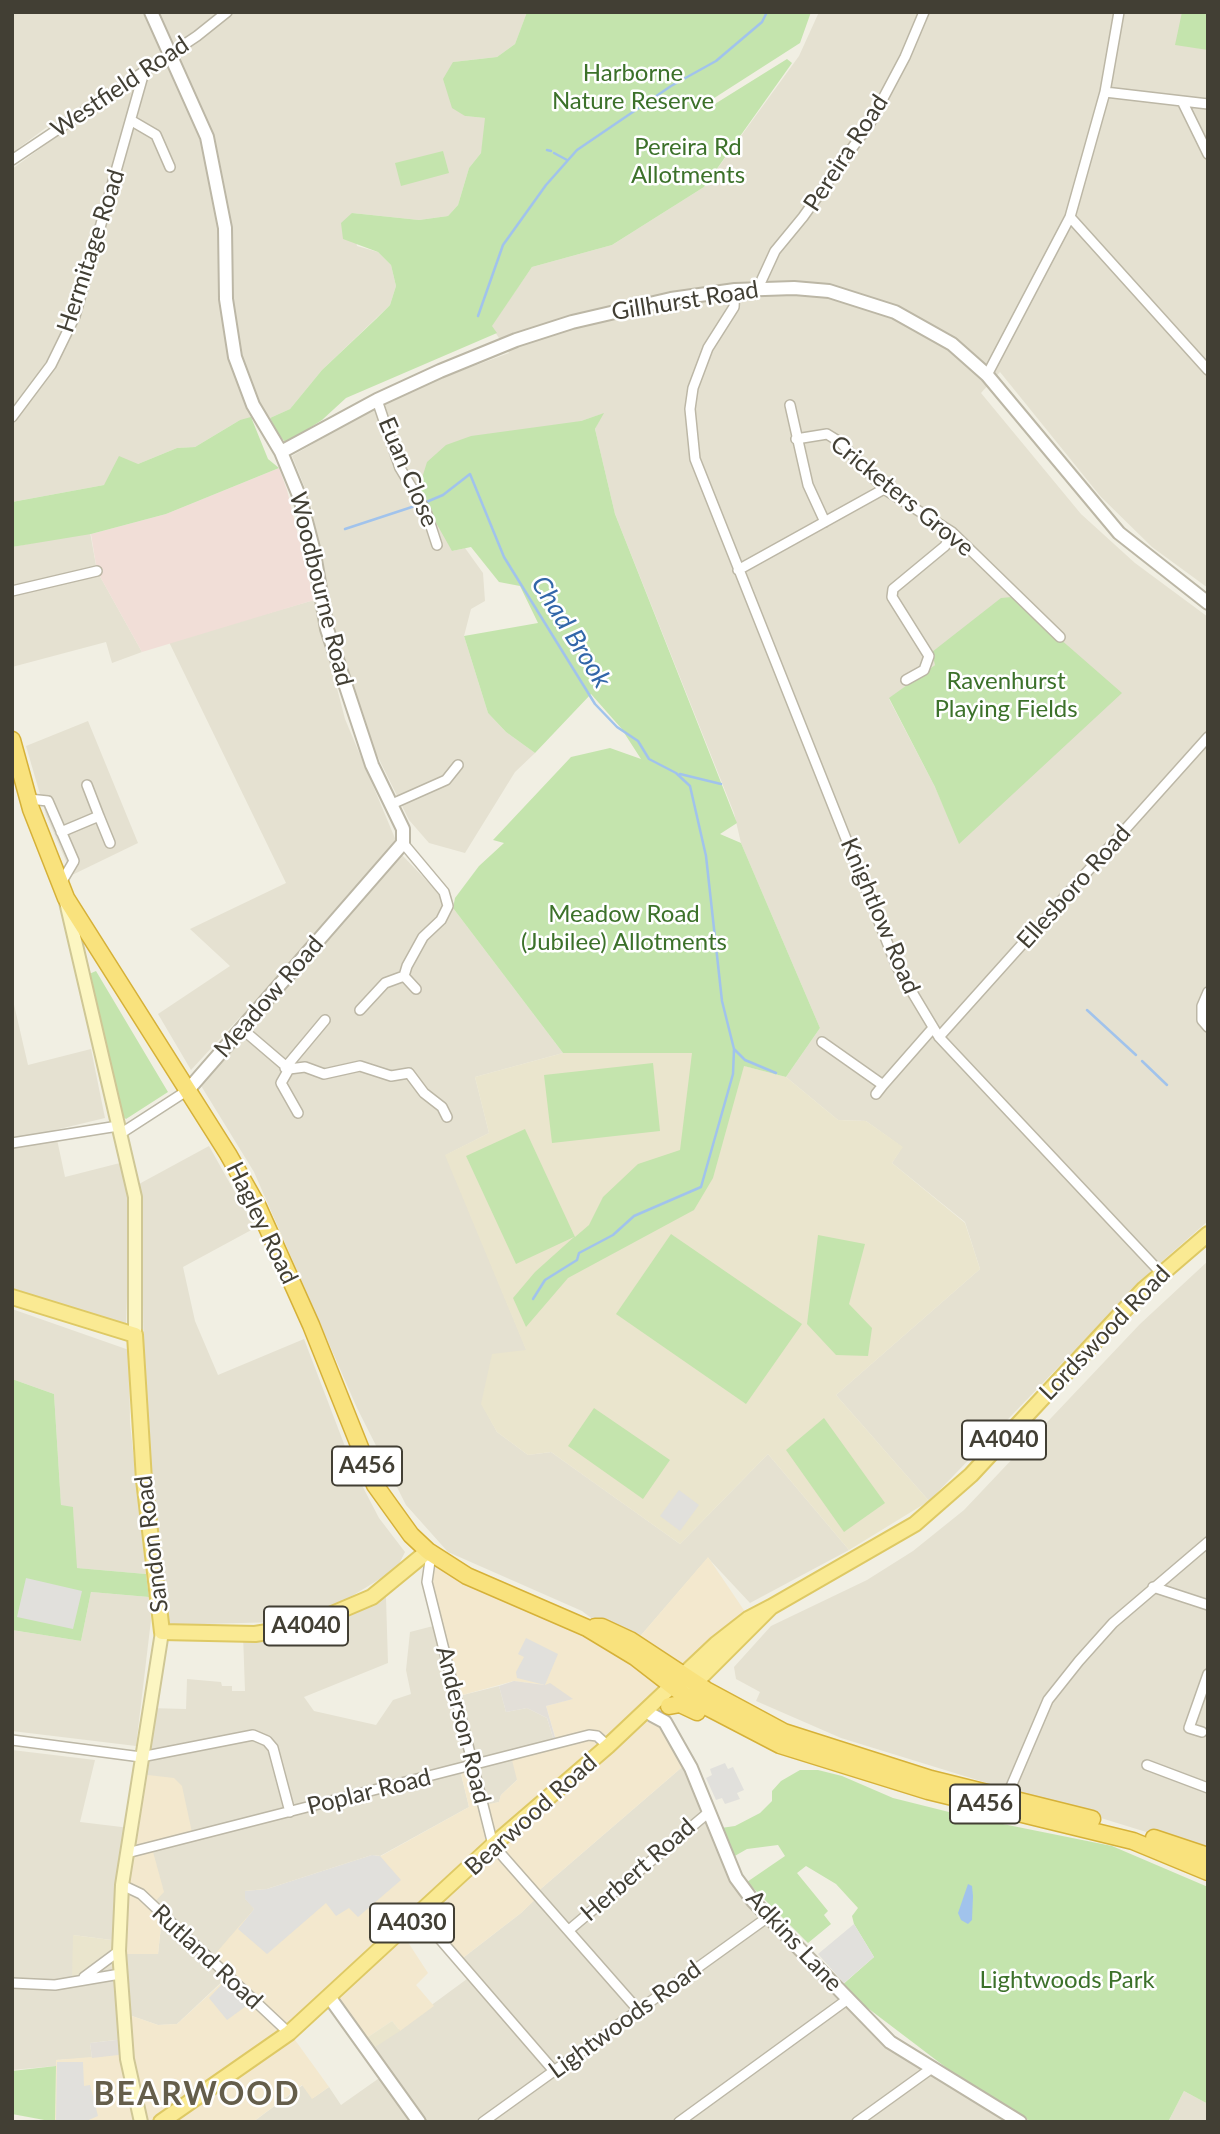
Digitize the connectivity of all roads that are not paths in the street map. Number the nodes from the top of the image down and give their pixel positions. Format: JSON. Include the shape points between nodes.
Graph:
{"nodes":[{"id":1,"x":151,"y":12,"type":"edge"},
{"id":2,"x":227,"y":12,"type":"edge"},
{"id":3,"x":924,"y":12,"type":"edge"},
{"id":4,"x":1119,"y":12,"type":"edge"},
{"id":5,"x":169,"y":54,"type":"junction"},
{"id":6,"x":144,"y":72,"type":"junction"},
{"id":7,"x":1105,"y":92,"type":"junction"},
{"id":8,"x":1182,"y":101,"type":"junction"},
{"id":9,"x":1208,"y":104,"type":"edge"},
{"id":10,"x":132,"y":121,"type":"junction"},
{"id":11,"x":1208,"y":154,"type":"edge"},
{"id":12,"x":12,"y":160,"type":"edge"},
{"id":13,"x":170,"y":167,"type":"dead end"},
{"id":14,"x":1070,"y":217,"type":"junction"},
{"id":15,"x":758,"y":288,"type":"junction"},
{"id":16,"x":735,"y":290,"type":"junction"},
{"id":17,"x":1208,"y":370,"type":"edge"},
{"id":18,"x":987,"y":375,"type":"junction"},
{"id":19,"x":377,"y":400,"type":"junction"},
{"id":20,"x":790,"y":405,"type":"dead end"},
{"id":21,"x":12,"y":417,"type":"edge"},
{"id":22,"x":796,"y":439,"type":"junction"},
{"id":23,"x":281,"y":453,"type":"junction"},
{"id":24,"x":884,"y":489,"type":"junction"},
{"id":25,"x":825,"y":522,"type":"junction"},
{"id":26,"x":952,"y":532,"type":"junction"},
{"id":27,"x":437,"y":545,"type":"dead end"},
{"id":28,"x":97,"y":570,"type":"dead end"},
{"id":29,"x":738,"y":570,"type":"junction"},
{"id":30,"x":12,"y":590,"type":"edge"},
{"id":31,"x":1208,"y":603,"type":"edge"},
{"id":32,"x":1060,"y":637,"type":"dead end"},
{"id":33,"x":906,"y":680,"type":"dead end"},
{"id":34,"x":1208,"y":737,"type":"edge"},
{"id":35,"x":12,"y":740,"type":"edge"},
{"id":36,"x":458,"y":765,"type":"dead end"},
{"id":37,"x":87,"y":785,"type":"dead end"},
{"id":38,"x":29,"y":799,"type":"junction"},
{"id":39,"x":392,"y":804,"type":"junction"},
{"id":40,"x":99,"y":816,"type":"junction"},
{"id":41,"x":61,"y":832,"type":"junction"},
{"id":42,"x":403,"y":843,"type":"junction"},
{"id":43,"x":110,"y":844,"type":"dead end"},
{"id":44,"x":63,"y":891,"type":"junction"},
{"id":45,"x":91,"y":941,"type":"junction"},
{"id":46,"x":81,"y":969,"type":"junction"},
{"id":47,"x":404,"y":976,"type":"junction"},
{"id":48,"x":416,"y":989,"type":"dead end"},
{"id":49,"x":1208,"y":992,"type":"edge"},
{"id":50,"x":360,"y":1010,"type":"dead end"},
{"id":51,"x":325,"y":1020,"type":"dead end"},
{"id":52,"x":1208,"y":1027,"type":"edge"},
{"id":53,"x":241,"y":1028,"type":"junction"},
{"id":54,"x":936,"y":1032,"type":"junction"},
{"id":55,"x":822,"y":1042,"type":"dead end"},
{"id":56,"x":287,"y":1069,"type":"junction"},
{"id":57,"x":883,"y":1085,"type":"junction"},
{"id":58,"x":188,"y":1090,"type":"junction"},
{"id":59,"x":876,"y":1094,"type":"dead end"},
{"id":60,"x":298,"y":1113,"type":"dead end"},
{"id":61,"x":447,"y":1117,"type":"dead end"},
{"id":62,"x":119,"y":1130,"type":"junction"},
{"id":63,"x":12,"y":1143,"type":"edge"},
{"id":64,"x":1208,"y":1234,"type":"edge"},
{"id":65,"x":1161,"y":1273,"type":"junction"},
{"id":66,"x":12,"y":1297,"type":"edge"},
{"id":67,"x":135,"y":1335,"type":"junction"},
{"id":68,"x":1208,"y":1542,"type":"edge"},
{"id":69,"x":430,"y":1553,"type":"junction"},
{"id":70,"x":1153,"y":1587,"type":"junction"},
{"id":71,"x":1208,"y":1605,"type":"edge"},
{"id":72,"x":162,"y":1632,"type":"junction"},
{"id":73,"x":1208,"y":1674,"type":"edge"},
{"id":74,"x":685,"y":1685,"type":"junction"},
{"id":75,"x":1204,"y":1696,"type":"edge"},
{"id":76,"x":669,"y":1706,"type":"junction"},
{"id":77,"x":652,"y":1716,"type":"junction"},
{"id":78,"x":736,"y":1725,"type":"junction"},
{"id":79,"x":1202,"y":1732,"type":"dead end"},
{"id":80,"x":12,"y":1740,"type":"edge"},
{"id":81,"x":608,"y":1746,"type":"junction"},
{"id":82,"x":141,"y":1757,"type":"junction"},
{"id":83,"x":1147,"y":1765,"type":"dead end"},
{"id":84,"x":473,"y":1766,"type":"junction"},
{"id":85,"x":1208,"y":1788,"type":"edge"},
{"id":86,"x":1007,"y":1803,"type":"junction"},
{"id":87,"x":290,"y":1812,"type":"junction"},
{"id":88,"x":709,"y":1812,"type":"junction"},
{"id":89,"x":493,"y":1845,"type":"junction"},
{"id":90,"x":127,"y":1853,"type":"junction"},
{"id":91,"x":1208,"y":1856,"type":"edge"},
{"id":92,"x":1208,"y":1871,"type":"edge"},
{"id":93,"x":122,"y":1885,"type":"junction"},
{"id":94,"x":420,"y":1916,"type":"junction"},
{"id":95,"x":768,"y":1917,"type":"junction"},
{"id":96,"x":569,"y":1930,"type":"junction"},
{"id":97,"x":119,"y":1951,"type":"junction"},
{"id":98,"x":120,"y":1974,"type":"junction"},
{"id":99,"x":83,"y":1978,"type":"junction"},
{"id":100,"x":12,"y":1983,"type":"edge"},
{"id":101,"x":330,"y":1998,"type":"junction"},
{"id":102,"x":848,"y":1999,"type":"junction"},
{"id":103,"x":639,"y":2011,"type":"junction"},
{"id":104,"x":289,"y":2033,"type":"junction"},
{"id":105,"x":932,"y":2068,"type":"junction"},
{"id":106,"x":554,"y":2071,"type":"junction"},
{"id":107,"x":693,"y":2118,"type":"edge"},
{"id":108,"x":141,"y":2122,"type":"edge"},
{"id":109,"x":161,"y":2122,"type":"edge"},
{"id":110,"x":419,"y":2122,"type":"edge"},
{"id":111,"x":483,"y":2122,"type":"edge"},
{"id":112,"x":679,"y":2122,"type":"edge"},
{"id":113,"x":858,"y":2122,"type":"edge"},
{"id":114,"x":1020,"y":2122,"type":"edge"}],
"edges":[{"from":1,"to":5,"type":"street","name":"Woodbourne Road"},
{"from":2,"to":5,"type":"street","name":"Westfield Road"},
{"from":3,"to":15,"type":"street","name":"Pereira Road","via":[[870,123],[775,251]]},
{"from":4,"to":7,"type":"street"},
{"from":5,"to":6,"type":"street","name":"Westfield Road"},
{"from":5,"to":23,"type":"street","name":"Woodbourne Road","via":[[210,148],[225,228],[226,299],[235,357],[253,405]]},
{"from":6,"to":10,"type":"street","name":"Hermitage Road"},
{"from":6,"to":12,"type":"street","name":"Westfield Road"},
{"from":7,"to":8,"type":"street"},
{"from":7,"to":14,"type":"street"},
{"from":8,"to":9,"type":"street"},
{"from":8,"to":11,"type":"street"},
{"from":10,"to":13,"type":"street","via":[[156,135]]},
{"from":10,"to":21,"type":"street","name":"Hermitage Road","via":[[75,316],[51,365]]},
{"from":14,"to":17,"type":"street"},
{"from":14,"to":18,"type":"street"},
{"from":15,"to":16,"type":"street","name":"Gillhurst Road"},
{"from":15,"to":18,"type":"street","name":"Gillhurst Road","via":[[829,291],[895,312],[952,344]]},
{"from":16,"to":19,"type":"street","name":"Gillhurst Road","via":[[572,322],[516,340]]},
{"from":16,"to":29,"type":"street","name":"Knightlow Road","via":[[734,307],[698,370],[690,409],[695,459]]},
{"from":18,"to":31,"type":"street","name":"Gillhurst Road","via":[[1119,533]]},
{"from":19,"to":23,"type":"street","name":"Gillhurst Road"},
{"from":19,"to":27,"type":"street","name":"Euan Close","via":[[400,467],[426,511]]},
{"from":20,"to":22,"type":"street"},
{"from":22,"to":24,"type":"street","name":"Cricketers Grove","via":[[827,434]]},
{"from":22,"to":25,"type":"street","via":[[808,485]]},
{"from":23,"to":39,"type":"street","name":"Woodbourne Road","via":[[300,498],[327,629],[372,765]]},
{"from":24,"to":25,"type":"street"},
{"from":24,"to":26,"type":"street","name":"Cricketers Grove"},
{"from":25,"to":29,"type":"street"},
{"from":26,"to":32,"type":"street","name":"Cricketers Grove"},
{"from":26,"to":33,"type":"street","via":[[944,546],[893,589],[892,597],[929,656],[924,670]]},
{"from":28,"to":30,"type":"street"},
{"from":29,"to":54,"type":"street","name":"Knightlow Road","via":[[897,967]]},
{"from":34,"to":54,"type":"street","name":"Ellesboro Road"},
{"from":35,"to":38,"type":"highway","name":"Hagley Road","number":"A456"},
{"from":36,"to":39,"type":"street","via":[[446,780]]},
{"from":37,"to":40,"type":"street"},
{"from":38,"to":41,"type":"street","via":[[48,801]]},
{"from":38,"to":44,"type":"highway","name":"Hagley Road","number":"A456"},
{"from":39,"to":42,"type":"street","name":"Woodbourne Road","via":[[403,830]]},
{"from":40,"to":41,"type":"street"},
{"from":40,"to":43,"type":"street"},
{"from":41,"to":44,"type":"street","via":[[74,861]]},
{"from":42,"to":47,"type":"street","via":[[444,892],[448,906],[423,937]]},
{"from":42,"to":53,"type":"street","name":"Meadow Road"},
{"from":44,"to":45,"type":"highway","name":"Hagley Road","number":"A456"},
{"from":44,"to":46,"type":"main road","name":"Sandon Road"},
{"from":45,"to":46,"type":"main road"},
{"from":45,"to":58,"type":"highway","name":"Hagley Road","number":"A456"},
{"from":46,"to":62,"type":"main road","name":"Sandon Road"},
{"from":47,"to":48,"type":"street"},
{"from":47,"to":50,"type":"street","via":[[385,983]]},
{"from":49,"to":52,"type":"street","via":[[1202,1006],[1202,1020]]},
{"from":51,"to":56,"type":"street"},
{"from":53,"to":56,"type":"street"},
{"from":53,"to":58,"type":"street","name":"Meadow Road"},
{"from":54,"to":57,"type":"street","name":"Ellesboro Road"},
{"from":54,"to":65,"type":"street","name":"Knightlow Road"},
{"from":55,"to":57,"type":"street"},
{"from":56,"to":60,"type":"street","via":[[281,1083]]},
{"from":56,"to":61,"type":"street","via":[[305,1067],[324,1074],[360,1066],[391,1076],[409,1073]]},
{"from":57,"to":59,"type":"street","name":"Ellesboro Road"},
{"from":58,"to":62,"type":"street","name":"Meadow Road"},
{"from":58,"to":69,"type":"highway","name":"Hagley Road","number":"A456","via":[[258,1206],[375,1485]]},
{"from":62,"to":63,"type":"street"},
{"from":62,"to":67,"type":"main road","name":"Sandon Road","via":[[137,1212]]},
{"from":64,"to":65,"type":"main road","name":"Lordswood Road","number":"A4040"},
{"from":65,"to":74,"type":"main road","name":"Lordswood Road","number":"A4040","via":[[971,1475],[915,1524],[771,1607]]},
{"from":66,"to":67,"type":"main road"},
{"from":67,"to":72,"type":"main road","name":"Sandon Road","via":[[144,1480]]},
{"from":68,"to":70,"type":"street"},
{"from":69,"to":72,"type":"main road","number":"A4040","via":[[372,1597],[304,1626],[255,1634]]},
{"from":69,"to":74,"type":"highway","name":"Hagley Road","number":"A456","via":[[467,1576],[587,1628],[602,1627],[630,1640]]},
{"from":69,"to":84,"type":"street","name":"Anderson Road","via":[[426,1582]]},
{"from":70,"to":71,"type":"street"},
{"from":70,"to":86,"type":"street","via":[[1113,1623],[1048,1700]]},
{"from":72,"to":82,"type":"main road","name":"Sandon Road"},
{"from":73,"to":75,"type":"street"},
{"from":74,"to":76,"type":"main road","name":"Bearwood Road","number":"A4030"},
{"from":74,"to":78,"type":"highway","number":"A456"},
{"from":74,"to":81,"type":"main road","name":"Bearwood Road","number":"A4030"},
{"from":74,"to":86,"type":"highway","number":"A456","via":[[784,1732]]},
{"from":75,"to":79,"type":"street","via":[[1189,1728]]},
{"from":76,"to":77,"type":"main road","name":"Bearwood Road","number":"A4030"},
{"from":76,"to":78,"type":"highway","number":"A456","via":[[686,1705],[706,1717]]},
{"from":77,"to":81,"type":"main road","name":"Bearwood Road","number":"A4030"},
{"from":77,"to":88,"type":"street","name":"Adkins Lane","via":[[665,1722]]},
{"from":78,"to":86,"type":"highway","number":"A456","via":[[860,1771]]},
{"from":80,"to":82,"type":"street"},
{"from":81,"to":84,"type":"street","name":"Poplar Road","via":[[589,1735]]},
{"from":81,"to":89,"type":"main road","name":"Bearwood Road","number":"A4030"},
{"from":82,"to":87,"type":"street","via":[[260,1737],[273,1748]]},
{"from":82,"to":90,"type":"main road","name":"Sandon Road"},
{"from":83,"to":85,"type":"street"},
{"from":84,"to":87,"type":"street","name":"Poplar Road"},
{"from":84,"to":89,"type":"street","name":"Anderson Road"},
{"from":86,"to":91,"type":"highway","number":"A456"},
{"from":86,"to":92,"type":"highway","number":"A456","via":[[1133,1841]]},
{"from":87,"to":90,"type":"street","name":"Poplar Road"},
{"from":88,"to":95,"type":"street","name":"Adkins Lane","via":[[736,1878]]},
{"from":88,"to":96,"type":"street","name":"Herbert Road"},
{"from":89,"to":94,"type":"main road","name":"Bearwood Road","number":"A4030"},
{"from":89,"to":96,"type":"street","name":"Anderson Road"},
{"from":90,"to":93,"type":"main road","name":"Sandon Road"},
{"from":93,"to":97,"type":"main road","name":"Sandon Road"},
{"from":93,"to":104,"type":"street","name":"Rutland Road","via":[[141,1894]]},
{"from":94,"to":101,"type":"main road","name":"Bearwood Road","number":"A4030"},
{"from":94,"to":106,"type":"street"},
{"from":95,"to":102,"type":"street","name":"Adkins Lane"},
{"from":95,"to":103,"type":"street","name":"Lightwoods Road"},
{"from":96,"to":103,"type":"street","name":"Anderson Road"},
{"from":97,"to":98,"type":"main road","name":"Sandon Road"},
{"from":97,"to":99,"type":"street"},
{"from":98,"to":99,"type":"street"},
{"from":98,"to":108,"type":"main road","name":"Sandon Road","via":[[127,2059]]},
{"from":99,"to":100,"type":"street","via":[[55,1985]]},
{"from":101,"to":104,"type":"main road","name":"Bearwood Road","number":"A4030"},
{"from":101,"to":110,"type":"street"},
{"from":102,"to":105,"type":"street","name":"Adkins Lane","via":[[890,2042]]},
{"from":102,"to":107,"type":"street"},
{"from":103,"to":106,"type":"street","name":"Lightwoods Road"},
{"from":104,"to":109,"type":"main road","name":"Bearwood Road","number":"A4030"},
{"from":105,"to":113,"type":"street"},
{"from":105,"to":114,"type":"street","name":"Adkins Lane"},
{"from":106,"to":111,"type":"street","name":"Lightwoods Road"},
{"from":107,"to":112,"type":"street"}]}
